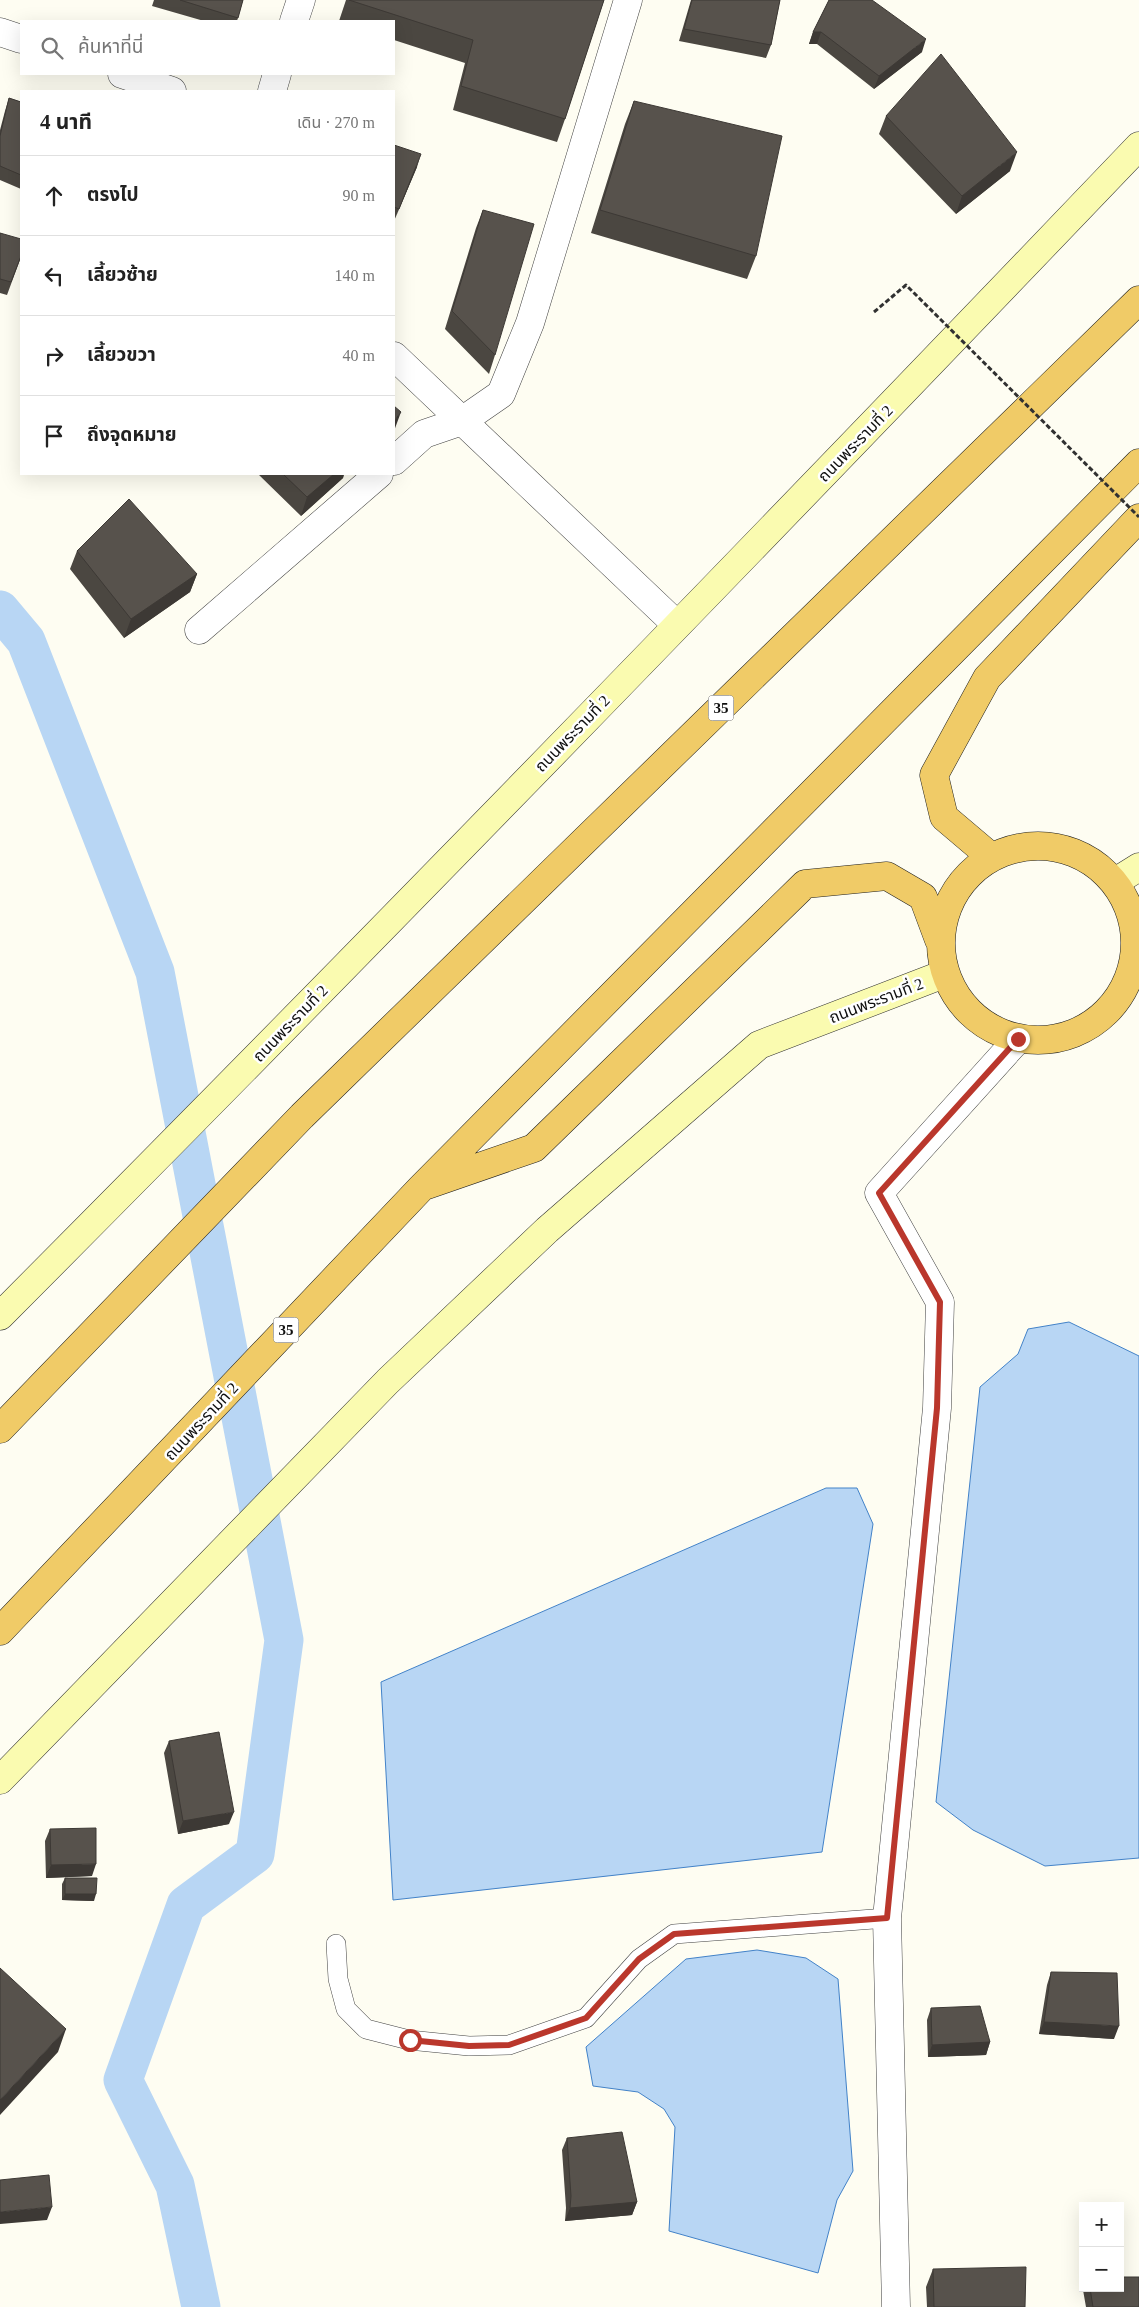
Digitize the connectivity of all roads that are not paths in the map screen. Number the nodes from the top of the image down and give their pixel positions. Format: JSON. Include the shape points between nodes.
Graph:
{"nodes":[{"id":1,"x":301,"y":0,"type":"edge"},
{"id":2,"x":628,"y":0,"type":"edge"},
{"id":3,"x":294,"y":20,"type":"edge"},
{"id":4,"x":0,"y":32,"type":"edge"},
{"id":5,"x":20,"y":39,"type":"edge"},
{"id":6,"x":125,"y":75,"type":"edge"},
{"id":7,"x":278,"y":75,"type":"edge"},
{"id":8,"x":169,"y":90,"type":"edge"},
{"id":9,"x":272,"y":90,"type":"edge"},
{"id":10,"x":1139,"y":146,"type":"edge"},
{"id":11,"x":1139,"y":300,"type":"edge"},
{"id":12,"x":395,"y":357,"type":"edge"},
{"id":13,"x":462,"y":421,"type":"junction"},
{"id":14,"x":395,"y":460,"type":"edge"},
{"id":15,"x":1139,"y":463,"type":"edge"},
{"id":16,"x":378,"y":475,"type":"edge"},
{"id":17,"x":1139,"y":518,"type":"edge"},
{"id":18,"x":676,"y":624,"type":"junction"},
{"id":19,"x":200,"y":630,"type":"dead end"},
{"id":20,"x":990,"y":856,"type":"junction"},
{"id":21,"x":1139,"y":867,"type":"edge"},
{"id":22,"x":1115,"y":882,"type":"junction"},
{"id":23,"x":939,"y":940,"type":"junction"},
{"id":24,"x":944,"y":974,"type":"junction"},
{"id":25,"x":1018,"y":1039,"type":"junction"},
{"id":26,"x":421,"y":1188,"type":"junction"},
{"id":27,"x":0,"y":1316,"type":"edge"},
{"id":28,"x":0,"y":1429,"type":"edge"},
{"id":29,"x":0,"y":1631,"type":"edge"},
{"id":30,"x":0,"y":1780,"type":"edge"},
{"id":31,"x":887,"y":1918,"type":"junction"},
{"id":32,"x":336,"y":1944,"type":"dead end"},
{"id":33,"x":896,"y":2307,"type":"edge"}],
"edges":[{"from":1,"to":3,"type":"street"},
{"from":2,"to":13,"type":"street","via":[[530,323],[501,394]]},
{"from":4,"to":5,"type":"street"},
{"from":6,"to":8,"type":"street"},
{"from":7,"to":9,"type":"street"},
{"from":10,"to":18,"type":"main road","name":"ถนนพระรามที่ 2","via":[[835,464]]},
{"from":11,"to":28,"type":"highway","number":"35","via":[[302,1116]]},
{"from":12,"to":13,"type":"street"},
{"from":13,"to":14,"type":"street","via":[[424,434]]},
{"from":13,"to":18,"type":"street"},
{"from":15,"to":26,"type":"highway","name":"ถนนพระรามที่ 2","number":"35"},
{"from":16,"to":19,"type":"street"},
{"from":17,"to":20,"type":"highway","via":[[987,678],[934,776],[944,817]]},
{"from":18,"to":27,"type":"main road","name":"ถนนพระรามที่ 2","via":[[278,1035]]},
{"from":20,"to":22,"type":"highway","via":[[1023,846],[1057,847],[1089,859]]},
{"from":20,"to":23,"type":"highway","via":[[964,878],[946,907]]},
{"from":21,"to":22,"type":"main road"},
{"from":22,"to":25,"type":"highway","via":[[1131,912],[1137,945],[1130,979],[1112,1008],[1084,1029],[1052,1040]]},
{"from":23,"to":24,"type":"highway"},
{"from":23,"to":26,"type":"highway","via":[[923,897],[887,876],[805,884],[534,1148]]},
{"from":24,"to":25,"type":"highway","via":[[960,1004],[986,1027]]},
{"from":24,"to":30,"type":"main road","name":"ถนนพระรามที่ 2","via":[[759,1045],[547,1230],[388,1381]]},
{"from":25,"to":31,"type":"street","via":[[879,1193],[940,1302],[937,1408]]},
{"from":26,"to":29,"type":"highway","name":"ถนนพระรามที่ 2","number":"35"},
{"from":31,"to":32,"type":"lane","via":[[674,1934],[639,1959],[586,2018],[509,2045],[469,2046],[410,2040],[366,2029],[346,2009],[338,1979]]},
{"from":31,"to":33,"type":"street"}]}
